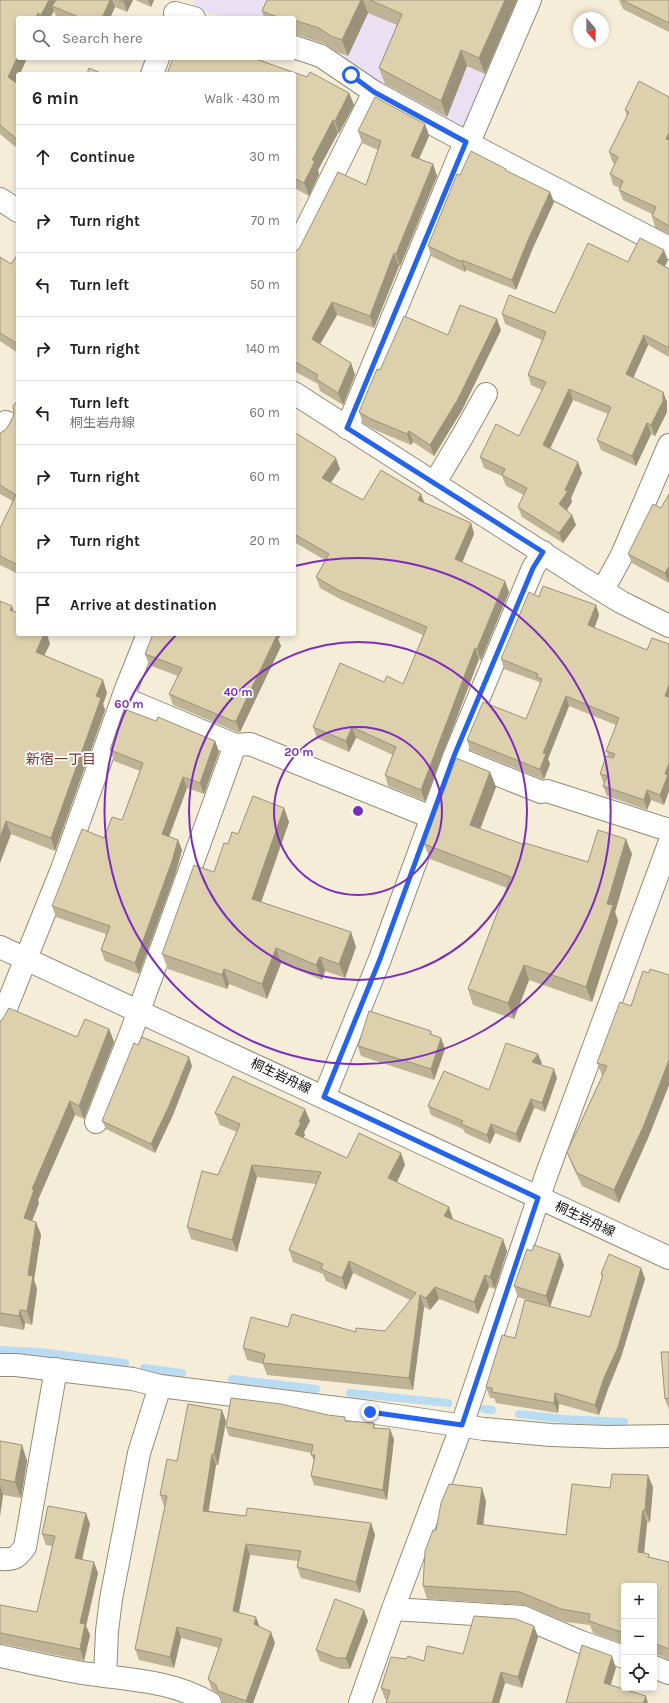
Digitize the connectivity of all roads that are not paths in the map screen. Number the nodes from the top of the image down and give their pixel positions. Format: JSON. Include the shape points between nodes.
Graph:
{"nodes":[{"id":1,"x":530,"y":0,"type":"edge"},
{"id":2,"x":296,"y":48,"type":"edge"},
{"id":3,"x":157,"y":60,"type":"edge"},
{"id":4,"x":153,"y":72,"type":"edge"},
{"id":5,"x":374,"y":92,"type":"junction"},
{"id":6,"x":466,"y":142,"type":"junction"},
{"id":7,"x":0,"y":199,"type":"edge"},
{"id":8,"x":16,"y":210,"type":"edge"},
{"id":9,"x":669,"y":248,"type":"edge"},
{"id":10,"x":296,"y":249,"type":"edge"},
{"id":11,"x":296,"y":394,"type":"edge"},
{"id":12,"x":486,"y":394,"type":"dead end"},
{"id":13,"x":347,"y":428,"type":"junction"},
{"id":14,"x":669,"y":445,"type":"edge"},
{"id":15,"x":434,"y":484,"type":"junction"},
{"id":16,"x":543,"y":552,"type":"junction"},
{"id":17,"x":603,"y":590,"type":"junction"},
{"id":18,"x":669,"y":626,"type":"edge"},
{"id":19,"x":147,"y":636,"type":"edge"},
{"id":20,"x":123,"y":698,"type":"junction"},
{"id":21,"x":235,"y":745,"type":"junction"},
{"id":22,"x":454,"y":756,"type":"junction"},
{"id":23,"x":431,"y":817,"type":"junction"},
{"id":24,"x":669,"y":830,"type":"edge"},
{"id":25,"x":669,"y":844,"type":"edge"},
{"id":26,"x":0,"y":947,"type":"edge"},
{"id":27,"x":26,"y":959,"type":"junction"},
{"id":28,"x":138,"y":1011,"type":"junction"},
{"id":29,"x":0,"y":1023,"type":"edge"},
{"id":30,"x":324,"y":1097,"type":"junction"},
{"id":31,"x":96,"y":1122,"type":"dead end"},
{"id":32,"x":538,"y":1198,"type":"junction"},
{"id":33,"x":669,"y":1258,"type":"edge"},
{"id":34,"x":0,"y":1365,"type":"edge"},
{"id":35,"x":56,"y":1370,"type":"junction"},
{"id":36,"x":160,"y":1386,"type":"junction"},
{"id":37,"x":462,"y":1425,"type":"junction"},
{"id":38,"x":669,"y":1436,"type":"edge"},
{"id":39,"x":5,"y":1559,"type":"edge"},
{"id":40,"x":393,"y":1609,"type":"junction"},
{"id":41,"x":0,"y":1656,"type":"edge"},
{"id":42,"x":621,"y":1656,"type":"edge"},
{"id":43,"x":657,"y":1668,"type":"edge"},
{"id":44,"x":669,"y":1673,"type":"edge"},
{"id":45,"x":106,"y":1676,"type":"junction"},
{"id":46,"x":185,"y":1698,"type":"edge"},
{"id":47,"x":210,"y":1703,"type":"edge"},
{"id":48,"x":360,"y":1703,"type":"edge"}],
"edges":[{"from":1,"to":6,"type":"street","via":[[473,133]]},
{"from":2,"to":5,"type":"street","via":[[321,56]]},
{"from":3,"to":4,"type":"street"},
{"from":5,"to":6,"type":"street"},
{"from":5,"to":10,"type":"street"},
{"from":6,"to":9,"type":"street"},
{"from":6,"to":13,"type":"street"},
{"from":7,"to":8,"type":"street"},
{"from":11,"to":13,"type":"street"},
{"from":12,"to":15,"type":"street"},
{"from":13,"to":15,"type":"street"},
{"from":14,"to":17,"type":"street","via":[[622,555]]},
{"from":15,"to":16,"type":"street"},
{"from":16,"to":17,"type":"street"},
{"from":16,"to":22,"type":"street","via":[[533,568]]},
{"from":17,"to":18,"type":"street"},
{"from":19,"to":20,"type":"street"},
{"from":20,"to":21,"type":"street"},
{"from":20,"to":27,"type":"street","via":[[62,869]]},
{"from":21,"to":23,"type":"street","via":[[250,744]]},
{"from":21,"to":28,"type":"street"},
{"from":22,"to":23,"type":"street"},
{"from":22,"to":24,"type":"street","via":[[541,792],[547,791]]},
{"from":23,"to":30,"type":"street","via":[[380,959]]},
{"from":25,"to":32,"type":"street"},
{"from":26,"to":27,"type":"street","name":"桐生岩舟線"},
{"from":27,"to":28,"type":"street","name":"桐生岩舟線"},
{"from":27,"to":29,"type":"street"},
{"from":28,"to":30,"type":"street","name":"桐生岩舟線"},
{"from":28,"to":31,"type":"street"},
{"from":30,"to":32,"type":"street","name":"桐生岩舟線"},
{"from":32,"to":33,"type":"street","name":"桐生岩舟線"},
{"from":32,"to":37,"type":"street"},
{"from":34,"to":35,"type":"street"},
{"from":35,"to":36,"type":"street","via":[[133,1379]]},
{"from":35,"to":39,"type":"street","via":[[25,1546],[19,1555]]},
{"from":36,"to":37,"type":"street"},
{"from":36,"to":45,"type":"street","via":[[139,1453],[113,1592],[107,1630]]},
{"from":37,"to":38,"type":"street","via":[[484,1429],[607,1437]]},
{"from":37,"to":40,"type":"street"},
{"from":40,"to":42,"type":"street","via":[[523,1617]]},
{"from":40,"to":48,"type":"street"},
{"from":41,"to":45,"type":"street"},
{"from":43,"to":44,"type":"street"},
{"from":45,"to":46,"type":"street","via":[[168,1686]]},
{"from":46,"to":47,"type":"street"}]}
